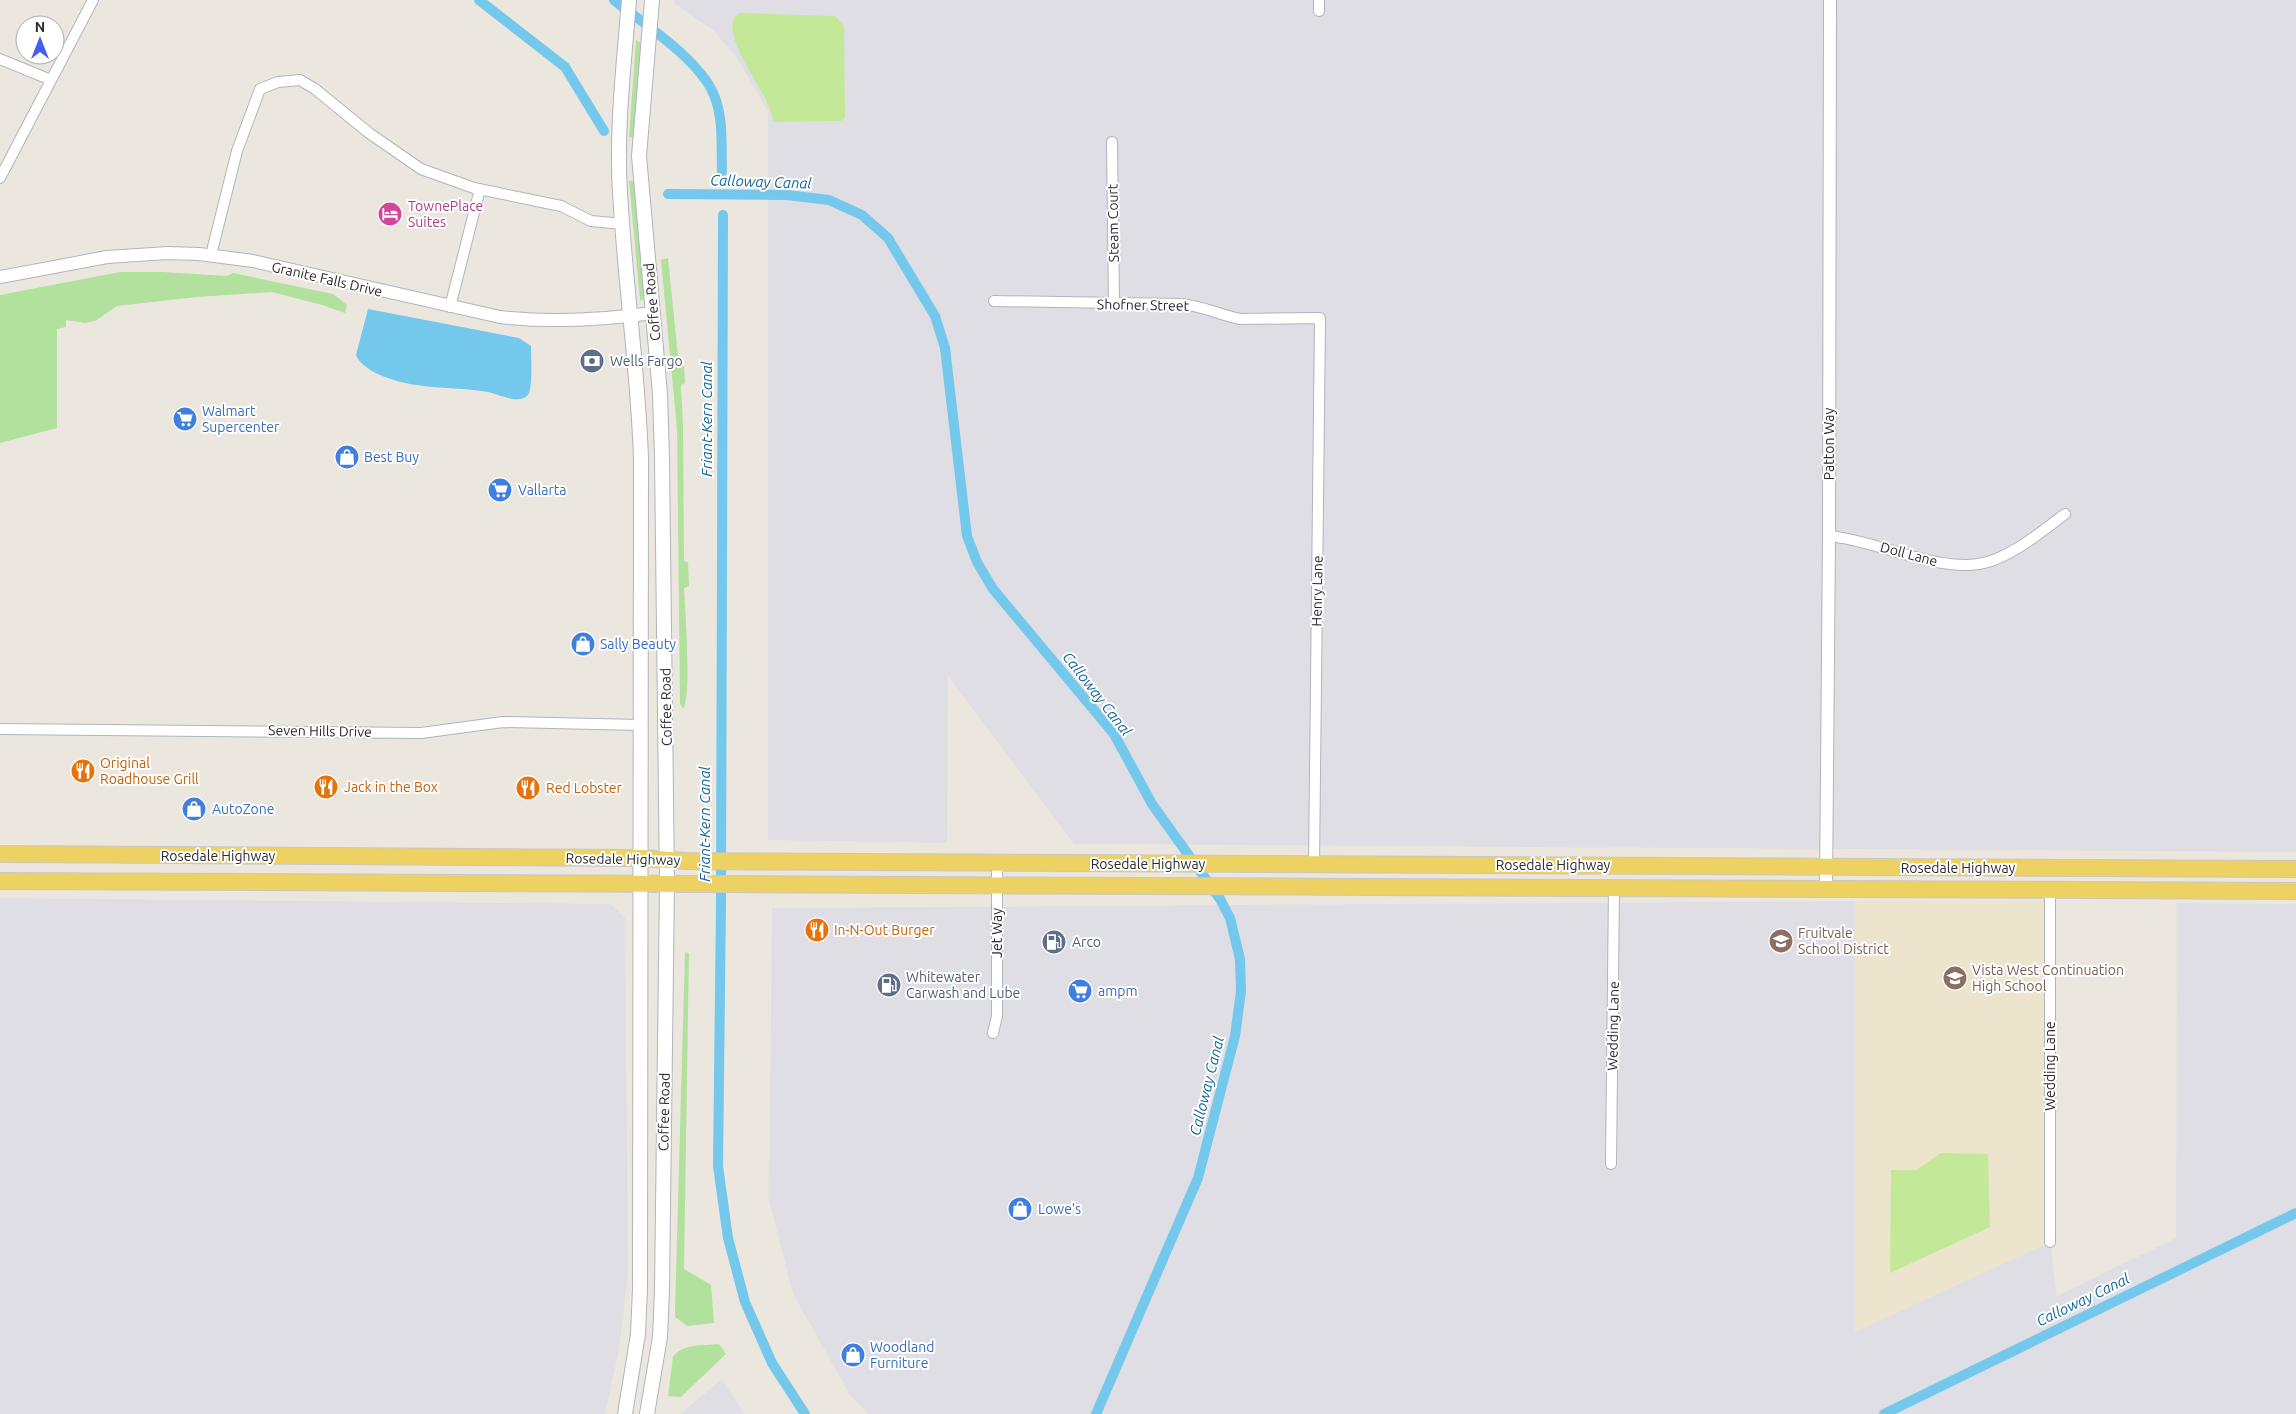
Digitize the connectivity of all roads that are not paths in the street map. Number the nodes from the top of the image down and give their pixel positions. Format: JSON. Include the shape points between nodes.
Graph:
{"nodes":[{"id":1,"x":93,"y":0,"type":"edge"},
{"id":2,"x":629,"y":0,"type":"edge"},
{"id":3,"x":1319,"y":0,"type":"edge"},
{"id":4,"x":1830,"y":0,"type":"edge"},
{"id":5,"x":651,"y":3,"type":"edge"},
{"id":6,"x":1320,"y":11,"type":"dead end"},
{"id":7,"x":0,"y":59,"type":"edge"},
{"id":8,"x":51,"y":80,"type":"junction"},
{"id":9,"x":1112,"y":142,"type":"dead end"},
{"id":10,"x":0,"y":178,"type":"edge"},
{"id":11,"x":480,"y":189,"type":"junction"},
{"id":12,"x":623,"y":224,"type":"junction"},
{"id":13,"x":211,"y":255,"type":"junction"},
{"id":14,"x":0,"y":277,"type":"edge"},
{"id":15,"x":994,"y":301,"type":"dead end"},
{"id":16,"x":1114,"y":304,"type":"junction"},
{"id":17,"x":450,"y":307,"type":"junction"},
{"id":18,"x":653,"y":314,"type":"junction"},
{"id":19,"x":631,"y":316,"type":"junction"},
{"id":20,"x":1320,"y":318,"type":"joint"},
{"id":21,"x":2066,"y":514,"type":"dead end"},
{"id":22,"x":1829,"y":536,"type":"junction"},
{"id":23,"x":640,"y":726,"type":"junction"},
{"id":24,"x":0,"y":729,"type":"edge"},
{"id":25,"x":0,"y":854,"type":"edge"},
{"id":26,"x":641,"y":858,"type":"junction"},
{"id":27,"x":667,"y":859,"type":"junction"},
{"id":28,"x":997,"y":863,"type":"junction"},
{"id":29,"x":1314,"y":864,"type":"junction"},
{"id":30,"x":1438,"y":865,"type":"junction"},
{"id":31,"x":1826,"y":868,"type":"junction"},
{"id":32,"x":2061,"y":868,"type":"junction"},
{"id":33,"x":2180,"y":869,"type":"junction"},
{"id":34,"x":2296,"y":869,"type":"edge"},
{"id":35,"x":1230,"y":875,"type":"junction"},
{"id":36,"x":0,"y":881,"type":"edge"},
{"id":37,"x":2296,"y":882,"type":"edge"},
{"id":38,"x":667,"y":883,"type":"junction"},
{"id":39,"x":641,"y":884,"type":"junction"},
{"id":40,"x":997,"y":886,"type":"junction"},
{"id":41,"x":1314,"y":886,"type":"junction"},
{"id":42,"x":1614,"y":887,"type":"junction"},
{"id":43,"x":1826,"y":888,"type":"junction"},
{"id":44,"x":1941,"y":889,"type":"junction"},
{"id":45,"x":2050,"y":890,"type":"junction"},
{"id":46,"x":2270,"y":890,"type":"junction"},
{"id":47,"x":2296,"y":890,"type":"edge"},
{"id":48,"x":992,"y":1033,"type":"dead end"},
{"id":49,"x":1612,"y":1164,"type":"dead end"},
{"id":50,"x":2050,"y":1242,"type":"dead end"},
{"id":51,"x":625,"y":1414,"type":"edge"},
{"id":52,"x":648,"y":1414,"type":"edge"}],
"edges":[{"from":1,"to":8,"type":"street"},
{"from":2,"to":12,"type":"main road","name":"Coffee Road","via":[[620,98]]},
{"from":3,"to":6,"type":"street"},
{"from":4,"to":22,"type":"street","name":"Patton Way"},
{"from":5,"to":18,"type":"main road","name":"Coffee Road","via":[[639,156]]},
{"from":7,"to":8,"type":"street"},
{"from":8,"to":10,"type":"street"},
{"from":9,"to":16,"type":"street","name":"Steam Court"},
{"from":11,"to":12,"type":"street","via":[[561,206],[591,221]]},
{"from":11,"to":13,"type":"street","via":[[421,169],[300,80],[278,82],[260,89],[252,106],[237,151]]},
{"from":11,"to":17,"type":"street"},
{"from":12,"to":19,"type":"main road","name":"Coffee Road"},
{"from":13,"to":14,"type":"street","name":"Granite Falls Drive","via":[[168,252],[107,256]]},
{"from":13,"to":17,"type":"street","name":"Granite Falls Drive","via":[[253,261]]},
{"from":15,"to":16,"type":"street","name":"Shofner Street"},
{"from":16,"to":20,"type":"street","name":"Shofner Street","via":[[1189,304],[1240,319]]},
{"from":17,"to":19,"type":"street","name":"Granite Falls Drive","via":[[530,320],[586,321]]},
{"from":18,"to":19,"type":"street","name":"Granite Falls Drive"},
{"from":18,"to":27,"type":"main road","name":"Coffee Road","via":[[662,458]]},
{"from":19,"to":23,"type":"main road","name":"Coffee Road","via":[[641,458]]},
{"from":20,"to":29,"type":"street","name":"Henry Lane"},
{"from":21,"to":22,"type":"street","name":"Doll Lane","via":[[2030,540],[1991,561],[1962,565],[1934,562]]},
{"from":22,"to":31,"type":"street","name":"Patton Way"},
{"from":23,"to":24,"type":"street","name":"Seven Hills Drive","via":[[503,722],[421,733]]},
{"from":23,"to":26,"type":"main road","name":"Coffee Road"},
{"from":25,"to":26,"type":"main road","name":"Rosedale Highway"},
{"from":26,"to":27,"type":"main road","name":"Rosedale Highway"},
{"from":26,"to":39,"type":"main road","name":"Coffee Road"},
{"from":27,"to":28,"type":"main road","name":"Rosedale Highway"},
{"from":27,"to":38,"type":"main road","name":"Coffee Road"},
{"from":28,"to":35,"type":"main road","name":"Rosedale Highway","via":[[1181,864]]},
{"from":28,"to":40,"type":"street","name":"Jet Way"},
{"from":29,"to":30,"type":"main road","name":"Rosedale Highway"},
{"from":29,"to":35,"type":"main road","name":"Rosedale Highway"},
{"from":30,"to":31,"type":"main road","name":"Rosedale Highway"},
{"from":30,"to":41,"type":"main road","via":[[1418,874],[1340,874],[1323,878]]},
{"from":31,"to":32,"type":"main road","name":"Rosedale Highway"},
{"from":31,"to":43,"type":"street","name":"Patton Way"},
{"from":32,"to":33,"type":"main road","name":"Rosedale Highway"},
{"from":32,"to":44,"type":"main road","via":[[2033,878],[1957,878]]},
{"from":33,"to":34,"type":"main road","name":"Rosedale Highway"},
{"from":33,"to":45,"type":"main road","via":[[2156,878],[2066,878]]},
{"from":35,"to":40,"type":"main road","name":"Rosedale Highway","via":[[1189,886]]},
{"from":35,"to":41,"type":"main road","name":"Rosedale Highway"},
{"from":36,"to":39,"type":"main road","name":"Rosedale Highway"},
{"from":37,"to":46,"type":"main road"},
{"from":38,"to":39,"type":"main road","name":"Rosedale Highway"},
{"from":38,"to":40,"type":"main road","name":"Rosedale Highway"},
{"from":38,"to":52,"type":"main road","name":"Coffee Road","via":[[662,1290],[660,1337]]},
{"from":39,"to":51,"type":"main road","name":"Coffee Road","via":[[640,1289],[638,1334]]},
{"from":40,"to":48,"type":"street","name":"Jet Way","via":[[997,1016]]},
{"from":41,"to":42,"type":"main road","name":"Rosedale Highway"},
{"from":42,"to":43,"type":"main road","name":"Rosedale Highway"},
{"from":42,"to":49,"type":"street","name":"Wedding Lane"},
{"from":43,"to":44,"type":"main road","name":"Rosedale Highway"},
{"from":44,"to":45,"type":"main road","name":"Rosedale Highway"},
{"from":45,"to":46,"type":"main road","name":"Rosedale Highway"},
{"from":45,"to":50,"type":"street","name":"Wedding Lane"},
{"from":46,"to":47,"type":"main road","name":"Rosedale Highway"}]}
